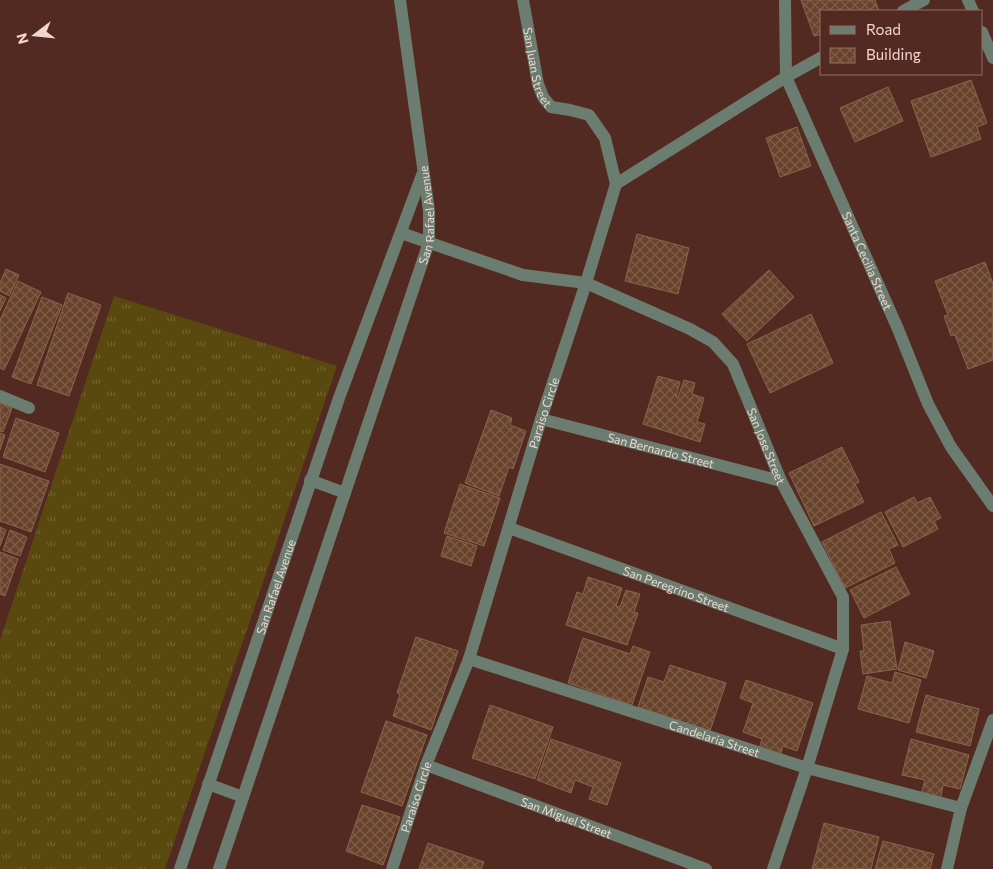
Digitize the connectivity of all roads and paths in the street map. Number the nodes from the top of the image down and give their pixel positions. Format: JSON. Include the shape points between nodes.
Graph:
{"nodes":[{"id":1,"x":400,"y":0,"type":"edge"},
{"id":2,"x":523,"y":0,"type":"edge"},
{"id":3,"x":785,"y":0,"type":"edge"},
{"id":4,"x":924,"y":0,"type":"edge"},
{"id":5,"x":906,"y":10,"type":"edge"},
{"id":6,"x":983,"y":34,"type":"edge"},
{"id":7,"x":820,"y":58,"type":"edge"},
{"id":8,"x":993,"y":58,"type":"edge"},
{"id":9,"x":786,"y":76,"type":"junction"},
{"id":10,"x":422,"y":175,"type":"junction"},
{"id":11,"x":616,"y":184,"type":"junction"},
{"id":12,"x":400,"y":233,"type":"junction"},
{"id":13,"x":429,"y":242,"type":"junction"},
{"id":14,"x":586,"y":283,"type":"junction"},
{"id":15,"x":0,"y":396,"type":"edge"},
{"id":16,"x":29,"y":408,"type":"dead end"},
{"id":17,"x":542,"y":419,"type":"junction"},
{"id":18,"x":310,"y":480,"type":"junction"},
{"id":19,"x":781,"y":482,"type":"junction"},
{"id":20,"x":345,"y":493,"type":"junction"},
{"id":21,"x":993,"y":506,"type":"edge"},
{"id":22,"x":509,"y":528,"type":"junction"},
{"id":23,"x":843,"y":649,"type":"junction"},
{"id":24,"x":469,"y":658,"type":"junction"},
{"id":25,"x":993,"y":720,"type":"edge"},
{"id":26,"x":426,"y":765,"type":"junction"},
{"id":27,"x":807,"y":768,"type":"junction"},
{"id":28,"x":208,"y":784,"type":"junction"},
{"id":29,"x":242,"y":797,"type":"junction"},
{"id":30,"x":961,"y":808,"type":"junction"},
{"id":31,"x":180,"y":869,"type":"edge"},
{"id":32,"x":219,"y":869,"type":"edge"},
{"id":33,"x":392,"y":869,"type":"edge"},
{"id":34,"x":706,"y":869,"type":"edge"},
{"id":35,"x":773,"y":869,"type":"edge"},
{"id":36,"x":948,"y":869,"type":"edge"}],
"edges":[{"from":1,"to":10,"type":"street"},
{"from":2,"to":11,"type":"street","name":"San Juan Street","via":[[534,68],[543,97],[551,107],[589,115],[605,138]]},
{"from":3,"to":9,"type":"street","name":"Santa Cecilia Street"},
{"from":4,"to":5,"type":"street"},
{"from":6,"to":8,"type":"street"},
{"from":7,"to":9,"type":"street"},
{"from":9,"to":11,"type":"street"},
{"from":9,"to":21,"type":"street","name":"Santa Cecilia Street","via":[[928,404],[951,446]]},
{"from":10,"to":12,"type":"street","name":"San Rafael Avenue"},
{"from":10,"to":13,"type":"street","name":"San Rafael Avenue","via":[[429,210]]},
{"from":11,"to":14,"type":"street","name":"Paraiso Circle"},
{"from":12,"to":13,"type":"street","name":"San Jose Street"},
{"from":12,"to":18,"type":"street","name":"San Rafael Avenue"},
{"from":13,"to":14,"type":"street","name":"San Jose Street","via":[[523,275]]},
{"from":13,"to":20,"type":"street","name":"San Rafael Avenue"},
{"from":14,"to":17,"type":"street","name":"Paraiso Circle"},
{"from":14,"to":19,"type":"street","name":"San Jose Street","via":[[713,342],[733,364]]},
{"from":15,"to":16,"type":"street"},
{"from":17,"to":19,"type":"street","name":"San Bernardo Street"},
{"from":17,"to":22,"type":"street","name":"Paraiso Circle"},
{"from":18,"to":20,"type":"street"},
{"from":18,"to":28,"type":"street","name":"San Rafael Avenue"},
{"from":19,"to":23,"type":"street","name":"San Jose Street","via":[[842,597]]},
{"from":20,"to":29,"type":"street","name":"San Rafael Avenue"},
{"from":22,"to":23,"type":"street","name":"San Peregrino Street"},
{"from":22,"to":24,"type":"street","name":"Paraiso Circle"},
{"from":23,"to":27,"type":"street","name":"San Jose Street"},
{"from":24,"to":26,"type":"street","name":"Paraiso Circle"},
{"from":24,"to":27,"type":"street","name":"Candelaria Street"},
{"from":25,"to":30,"type":"street"},
{"from":26,"to":33,"type":"street","name":"Paraiso Circle"},
{"from":26,"to":34,"type":"street","name":"San Miguel Street"},
{"from":27,"to":30,"type":"street","name":"Candelaria Street"},
{"from":27,"to":35,"type":"street","name":"San Jose Street"},
{"from":28,"to":29,"type":"street"},
{"from":28,"to":31,"type":"street","name":"San Rafael Avenue"},
{"from":29,"to":32,"type":"street","name":"San Rafael Avenue"},
{"from":30,"to":36,"type":"street"}]}
